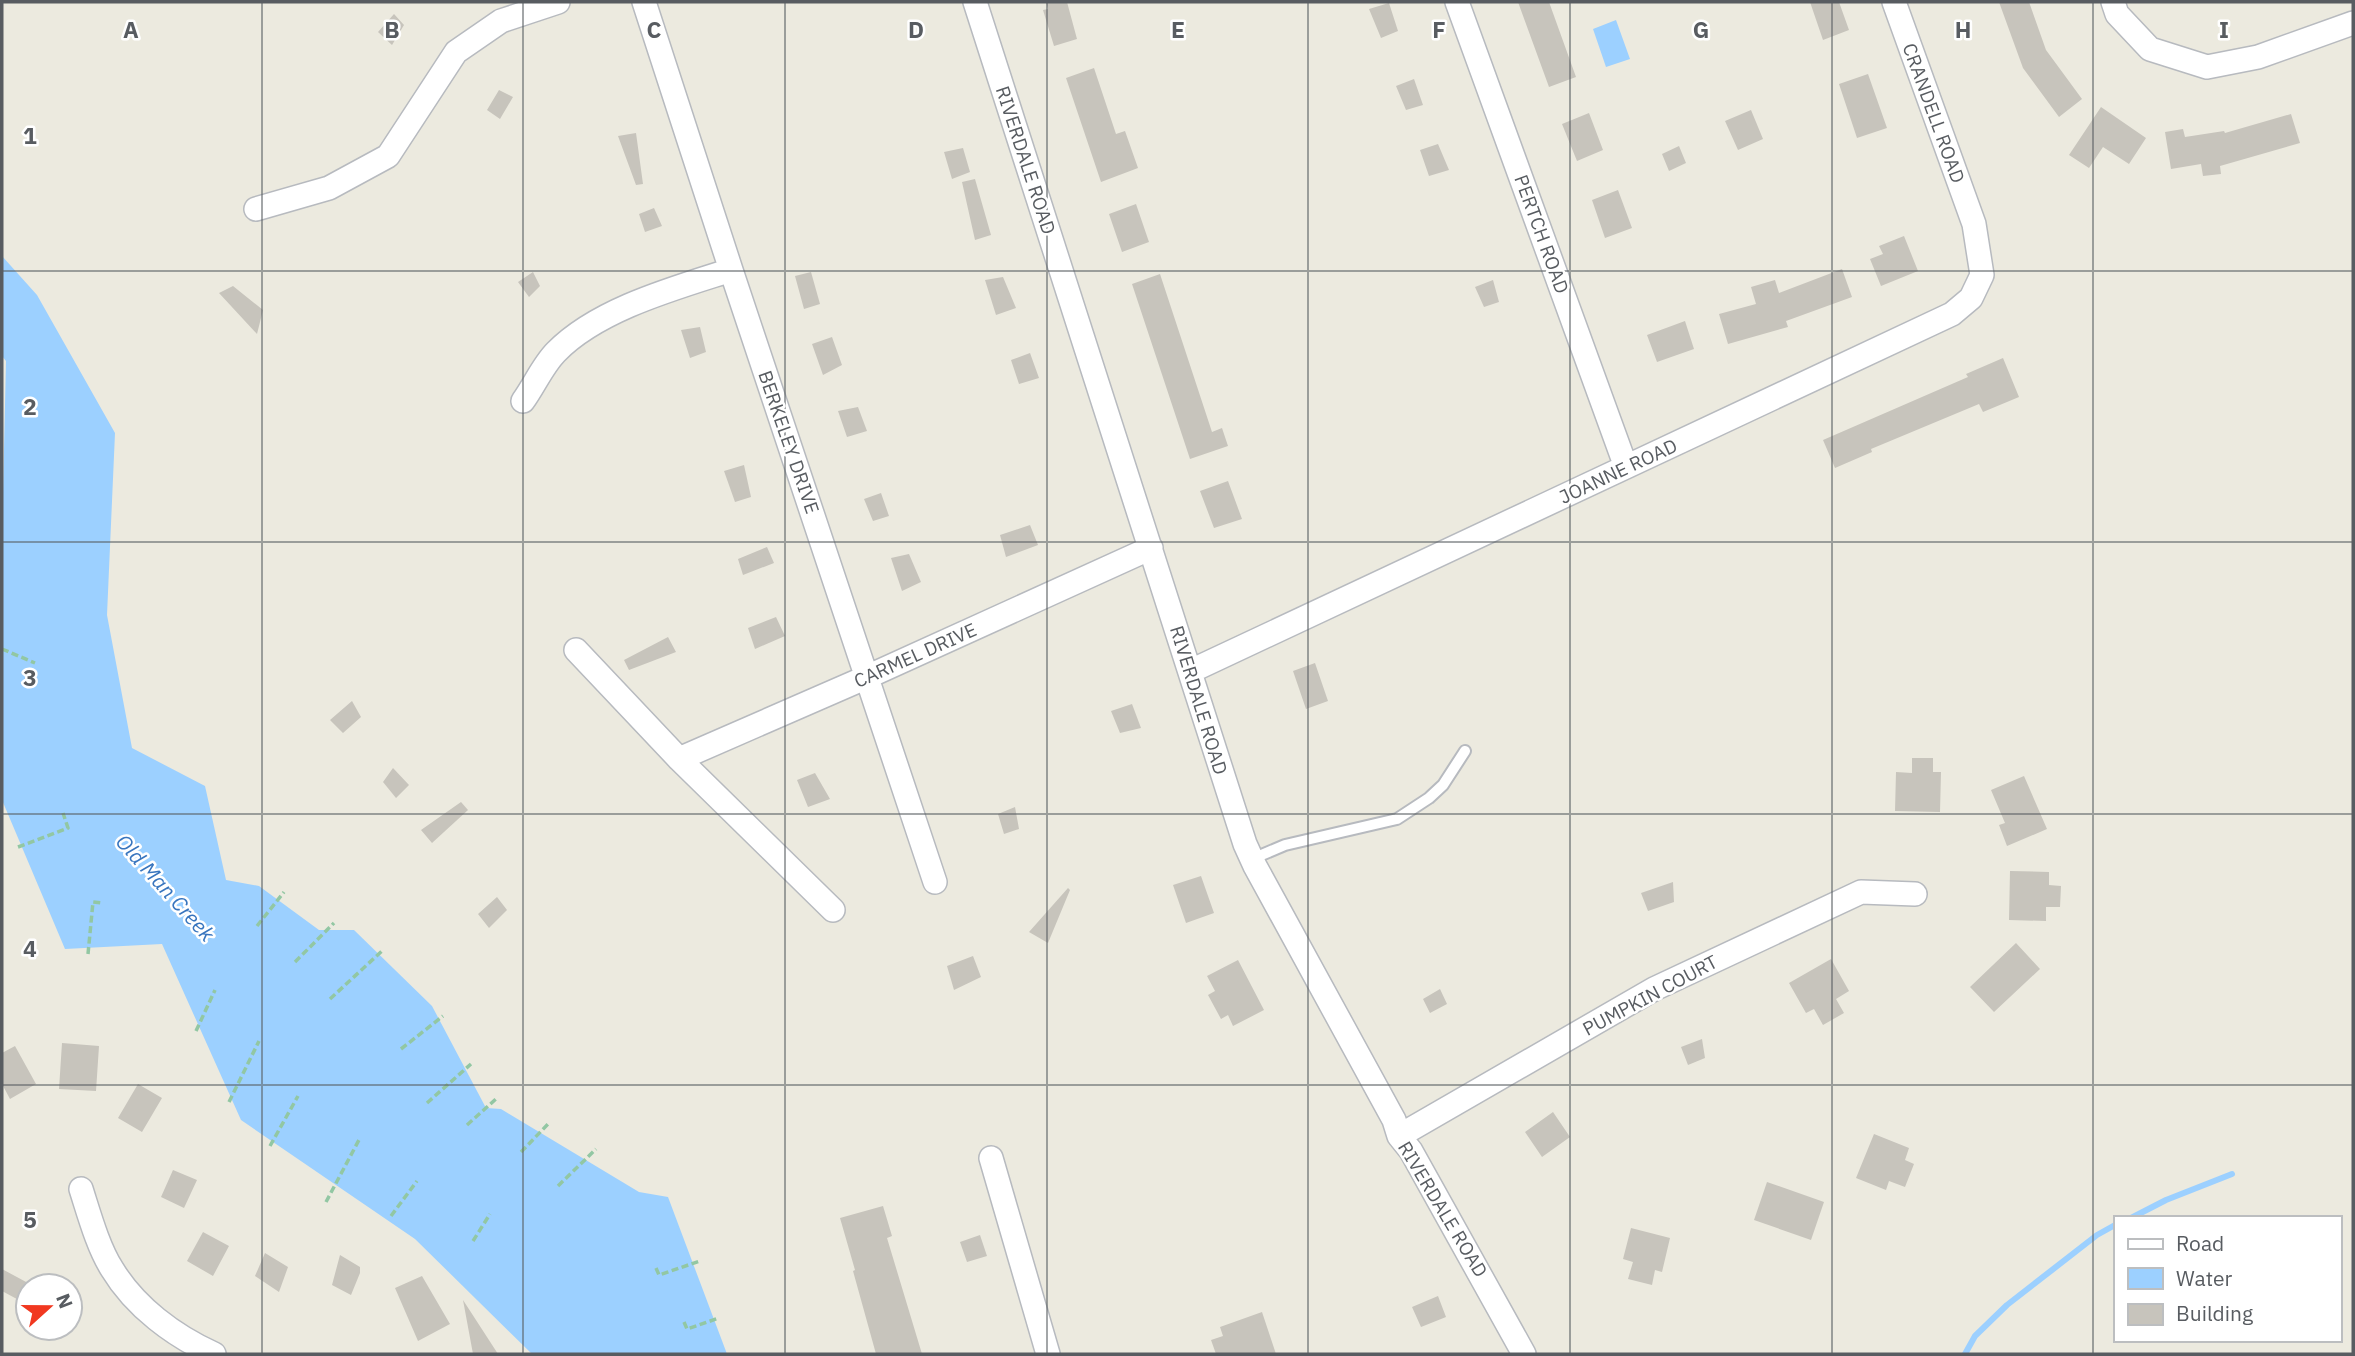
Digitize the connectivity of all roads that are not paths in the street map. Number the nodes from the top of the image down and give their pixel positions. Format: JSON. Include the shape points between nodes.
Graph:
{"nodes":[{"id":1,"x":558,"y":2,"type":"edge"},
{"id":2,"x":645,"y":2,"type":"edge"},
{"id":3,"x":975,"y":2,"type":"edge"},
{"id":4,"x":1458,"y":2,"type":"edge"},
{"id":5,"x":1894,"y":2,"type":"edge"},
{"id":6,"x":2113,"y":2,"type":"edge"},
{"id":7,"x":2353,"y":23,"type":"edge"},
{"id":8,"x":256,"y":209,"type":"dead end"},
{"id":9,"x":1974,"y":224,"type":"joint"},
{"id":10,"x":731,"y":271,"type":"junction"},
{"id":11,"x":523,"y":401,"type":"dead end"},
{"id":12,"x":1626,"y":467,"type":"junction"},
{"id":13,"x":1151,"y":548,"type":"junction"},
{"id":14,"x":576,"y":650,"type":"dead end"},
{"id":15,"x":1191,"y":671,"type":"junction"},
{"id":16,"x":867,"y":677,"type":"junction"},
{"id":17,"x":1465,"y":751,"type":"dead end"},
{"id":18,"x":679,"y":759,"type":"junction"},
{"id":19,"x":1252,"y":859,"type":"junction"},
{"id":20,"x":935,"y":883,"type":"dead end"},
{"id":21,"x":1915,"y":894,"type":"dead end"},
{"id":22,"x":833,"y":910,"type":"dead end"},
{"id":23,"x":1399,"y":1136,"type":"junction"},
{"id":24,"x":991,"y":1158,"type":"dead end"},
{"id":25,"x":81,"y":1189,"type":"dead end"},
{"id":26,"x":1519,"y":1353,"type":"edge"},
{"id":27,"x":212,"y":1354,"type":"edge"},
{"id":28,"x":1048,"y":1354,"type":"edge"}],
"edges":[{"from":1,"to":8,"type":"street","via":[[501,22],[456,52],[388,156],[329,188]]},
{"from":2,"to":10,"type":"street","name":"BERKELEY DRIVE"},
{"from":3,"to":13,"type":"street","name":"RIVERDALE ROAD"},
{"from":4,"to":12,"type":"street","name":"PERTCH ROAD"},
{"from":5,"to":9,"type":"street","name":"CRANDELL ROAD"},
{"from":6,"to":7,"type":"street","via":[[2117,14],[2150,49],[2207,67],[2258,57]]},
{"from":9,"to":12,"type":"street","name":"JOANNE ROAD","via":[[1982,275],[1971,298],[1952,314]]},
{"from":10,"to":11,"type":"street","via":[[661,292],[586,329],[555,352]]},
{"from":10,"to":16,"type":"street","name":"BERKELEY DRIVE"},
{"from":12,"to":15,"type":"street","name":"JOANNE ROAD"},
{"from":13,"to":15,"type":"street","name":"RIVERDALE ROAD"},
{"from":13,"to":16,"type":"street","name":"CARMEL DRIVE"},
{"from":14,"to":18,"type":"street"},
{"from":15,"to":19,"type":"street","name":"RIVERDALE ROAD"},
{"from":16,"to":18,"type":"street","name":"CARMEL DRIVE"},
{"from":16,"to":20,"type":"street","name":"BERKELEY DRIVE"},
{"from":17,"to":19,"type":"lane","via":[[1443,785],[1397,819],[1285,845]]},
{"from":18,"to":22,"type":"street"},
{"from":19,"to":23,"type":"street","name":"RIVERDALE ROAD"},
{"from":21,"to":23,"type":"street","name":"PUMPKIN COURT","via":[[1861,892],[1654,989]]},
{"from":23,"to":26,"type":"street","name":"RIVERDALE ROAD"},
{"from":24,"to":28,"type":"street"},
{"from":25,"to":27,"type":"street","via":[[112,1270],[158,1321]]}]}
